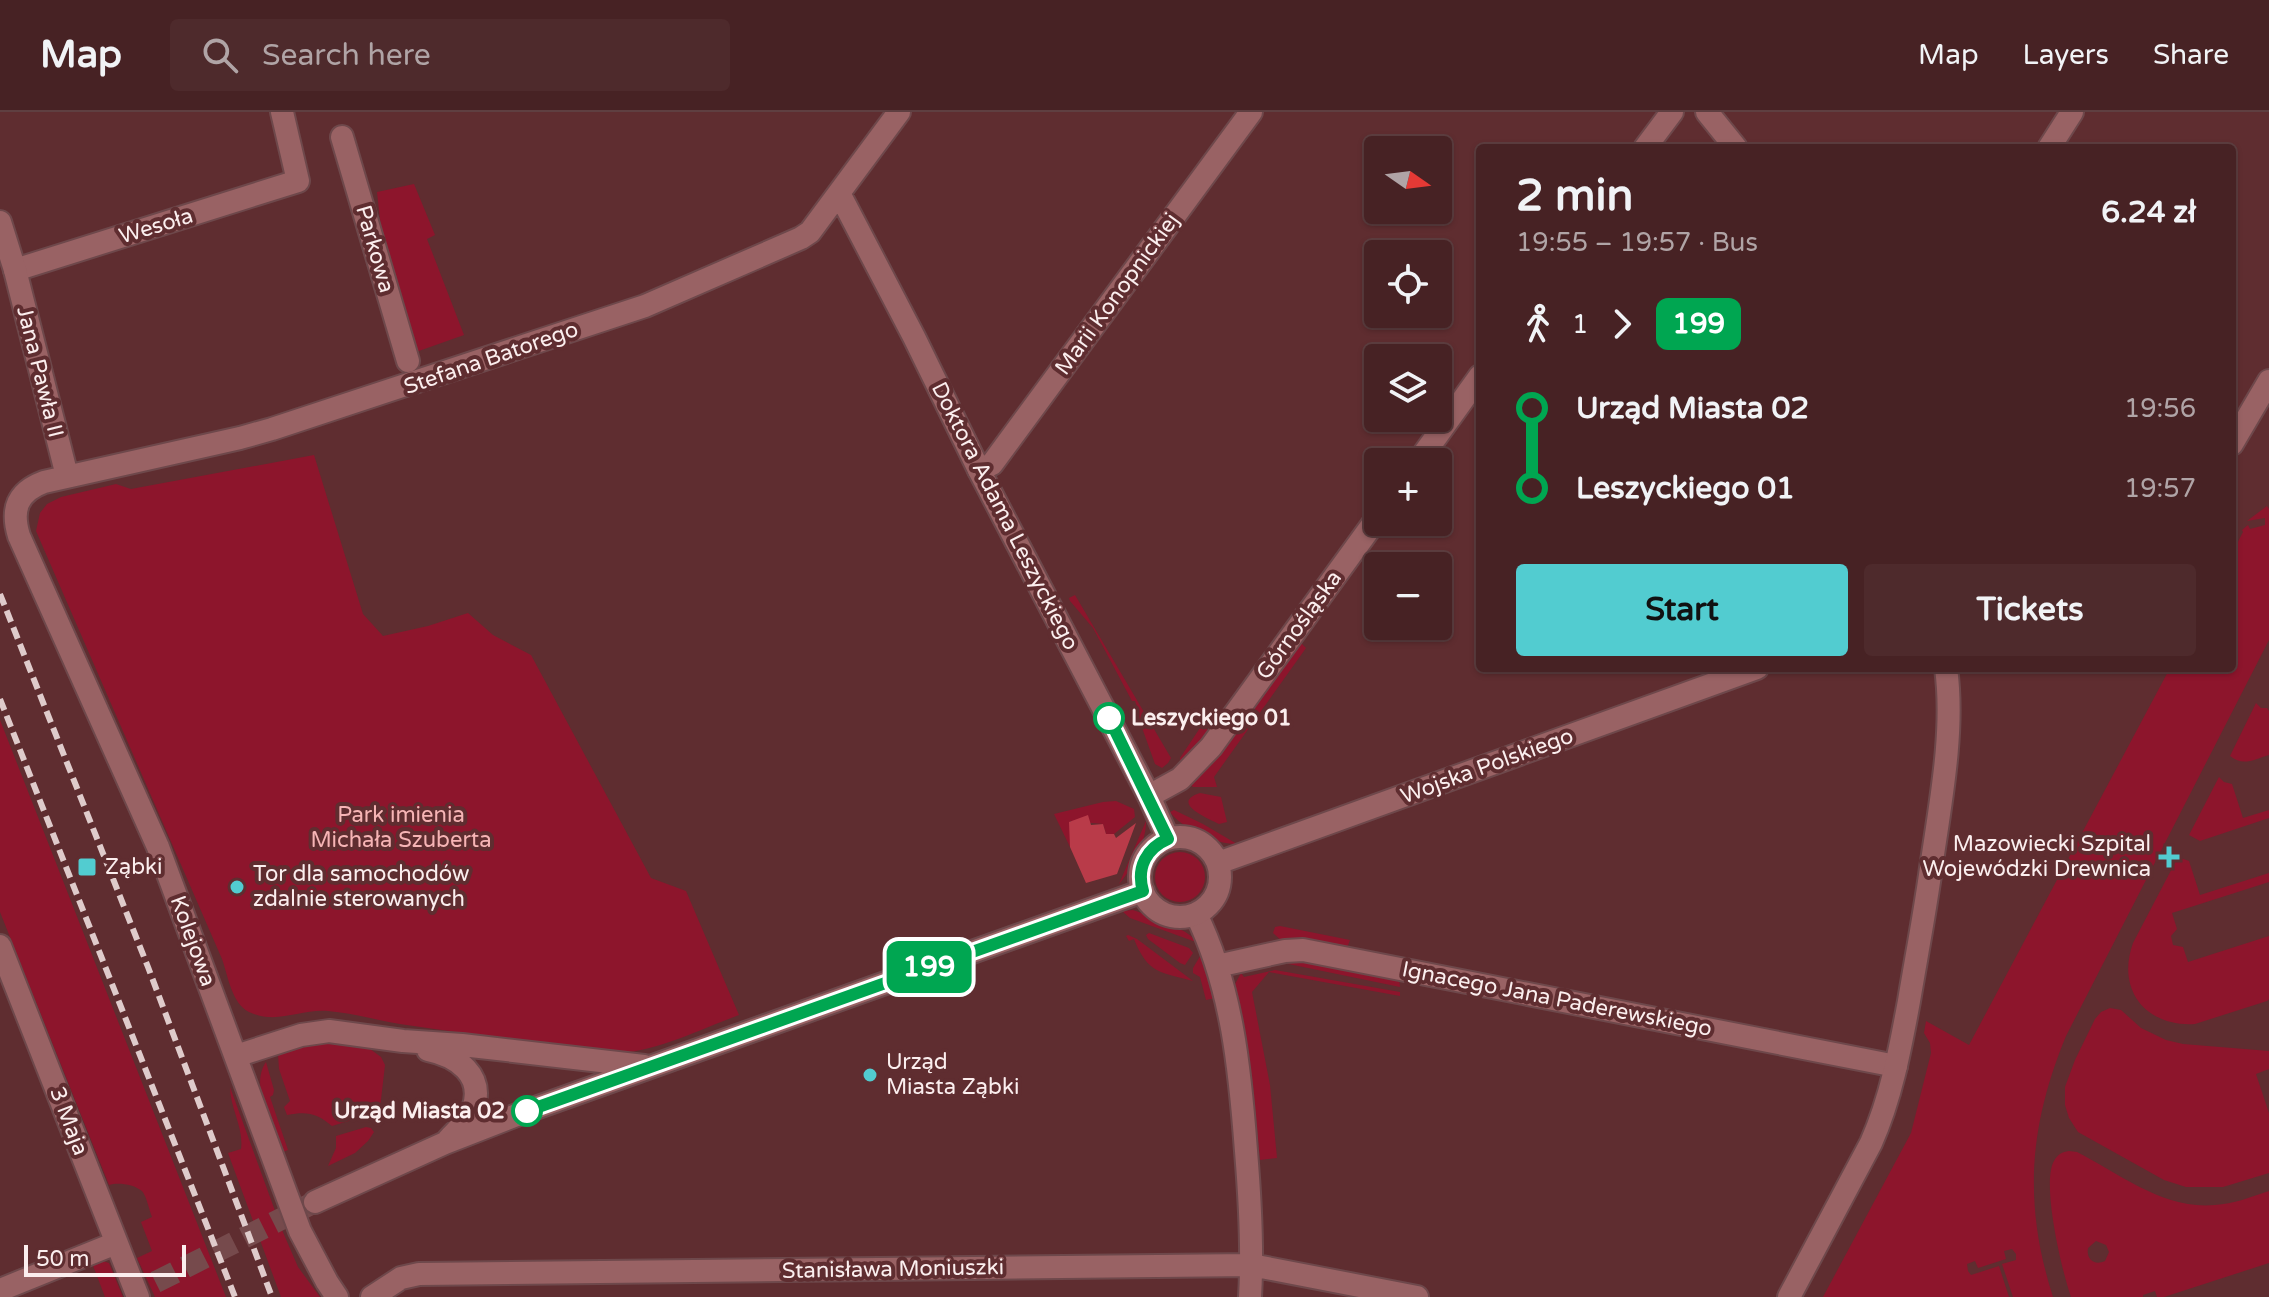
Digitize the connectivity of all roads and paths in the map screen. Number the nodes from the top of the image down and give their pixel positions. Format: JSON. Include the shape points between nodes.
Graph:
{"nodes":[{"id":1,"x":282,"y":112,"type":"edge"},
{"id":2,"x":899,"y":112,"type":"edge"},
{"id":3,"x":1251,"y":112,"type":"edge"},
{"id":4,"x":1672,"y":112,"type":"edge"},
{"id":5,"x":1707,"y":112,"type":"edge"},
{"id":6,"x":2072,"y":112,"type":"edge"},
{"id":7,"x":342,"y":137,"type":"dead end"},
{"id":8,"x":1648,"y":144,"type":"edge"},
{"id":9,"x":1733,"y":144,"type":"edge"},
{"id":10,"x":2052,"y":144,"type":"edge"},
{"id":11,"x":839,"y":193,"type":"junction"},
{"id":12,"x":0,"y":222,"type":"edge"},
{"id":13,"x":15,"y":270,"type":"junction"},
{"id":14,"x":408,"y":361,"type":"dead end"},
{"id":15,"x":2269,"y":381,"type":"edge"},
{"id":16,"x":1476,"y":382,"type":"edge"},
{"id":17,"x":2236,"y":437,"type":"edge"},
{"id":18,"x":1428,"y":448,"type":"edge"},
{"id":19,"x":979,"y":470,"type":"junction"},
{"id":20,"x":67,"y":476,"type":"junction"},
{"id":21,"x":21,"y":498,"type":"joint"},
{"id":22,"x":1364,"y":536,"type":"edge"},
{"id":23,"x":1746,"y":672,"type":"edge"},
{"id":24,"x":1946,"y":672,"type":"edge"},
{"id":25,"x":1149,"y":796,"type":"junction"},
{"id":26,"x":1168,"y":839,"type":"junction"},
{"id":27,"x":1218,"y":863,"type":"junction"},
{"id":28,"x":1143,"y":891,"type":"junction"},
{"id":29,"x":1196,"y":914,"type":"junction"},
{"id":30,"x":0,"y":946,"type":"edge"},
{"id":31,"x":1217,"y":966,"type":"junction"},
{"id":32,"x":403,"y":1041,"type":"junction"},
{"id":33,"x":236,"y":1056,"type":"junction"},
{"id":34,"x":1896,"y":1066,"type":"junction"},
{"id":35,"x":656,"y":1067,"type":"junction"},
{"id":36,"x":445,"y":1143,"type":"junction"},
{"id":37,"x":315,"y":1202,"type":"tunnel mouth"},
{"id":38,"x":116,"y":1243,"type":"junction"},
{"id":39,"x":1251,"y":1265,"type":"junction"},
{"id":40,"x":0,"y":1290,"type":"edge"},
{"id":41,"x":138,"y":1297,"type":"edge"},
{"id":42,"x":337,"y":1297,"type":"edge"},
{"id":43,"x":372,"y":1297,"type":"edge"},
{"id":44,"x":1250,"y":1297,"type":"edge"},
{"id":45,"x":1417,"y":1297,"type":"edge"},
{"id":46,"x":1789,"y":1297,"type":"edge"}],
"edges":[{"from":1,"to":13,"type":"street","name":"Wesoła","via":[[298,181]]},
{"from":2,"to":11,"type":"street","name":"Stefana Batorego"},
{"from":3,"to":19,"type":"street","name":"Marii Konopnickiej","via":[[992,464]]},
{"from":4,"to":8,"type":"street"},
{"from":5,"to":9,"type":"street"},
{"from":6,"to":10,"type":"street"},
{"from":7,"to":14,"type":"street","name":"Parkowa"},
{"from":11,"to":19,"type":"street","name":"Doktora Adama Leszyckiego"},
{"from":11,"to":20,"type":"street","name":"Stefana Batorego","via":[[801,238],[645,306],[272,429]]},
{"from":12,"to":13,"type":"street","name":"Jana Pawła II"},
{"from":13,"to":20,"type":"street","name":"Jana Pawła II"},
{"from":15,"to":17,"type":"street"},
{"from":16,"to":18,"type":"street"},
{"from":19,"to":25,"type":"street","name":"Doktora Adama Leszyckiego"},
{"from":20,"to":21,"type":"street","name":"Stefana Batorego","via":[[31,487]]},
{"from":21,"to":33,"type":"street","name":"Kolejowa","via":[[16,515],[19,536],[158,847]]},
{"from":22,"to":25,"type":"street","name":"Górnośląska","via":[[1211,747],[1180,779]]},
{"from":23,"to":27,"type":"street","name":"Wojska Polskiego"},
{"from":24,"to":34,"type":"street","via":[[1941,801]]},
{"from":25,"to":26,"type":"street","name":"Doktora Adama Leszyckiego"},
{"from":26,"to":27,"type":"street","via":[[1201,843]]},
{"from":26,"to":28,"type":"street","via":[[1146,856],[1140,875]]},
{"from":27,"to":29,"type":"street","via":[[1219,887]]},
{"from":28,"to":29,"type":"street","via":[[1162,912]]},
{"from":28,"to":35,"type":"street"},
{"from":29,"to":31,"type":"street"},
{"from":30,"to":38,"type":"street","name":"3 Maja"},
{"from":31,"to":34,"type":"street","name":"Ignacego Jana Paderewskiego","via":[[1303,950]]},
{"from":31,"to":39,"type":"street","via":[[1242,1088]]},
{"from":32,"to":33,"type":"street","via":[[313,1032]]},
{"from":32,"to":35,"type":"street"},
{"from":32,"to":36,"type":"street","via":[[452,1057],[473,1081],[472,1111]]},
{"from":33,"to":42,"type":"street","name":"Kolejowa","via":[[300,1231]]},
{"from":34,"to":46,"type":"street","via":[[1871,1143]]},
{"from":35,"to":36,"type":"street"},
{"from":36,"to":37,"type":"street"},
{"from":38,"to":40,"type":"street"},
{"from":38,"to":41,"type":"street","name":"3 Maja"},
{"from":39,"to":43,"type":"street","name":"Stanisława Moniuszki","via":[[419,1274],[401,1278]]},
{"from":39,"to":44,"type":"street"},
{"from":39,"to":45,"type":"street","name":"Stanisława Moniuszki"}]}
